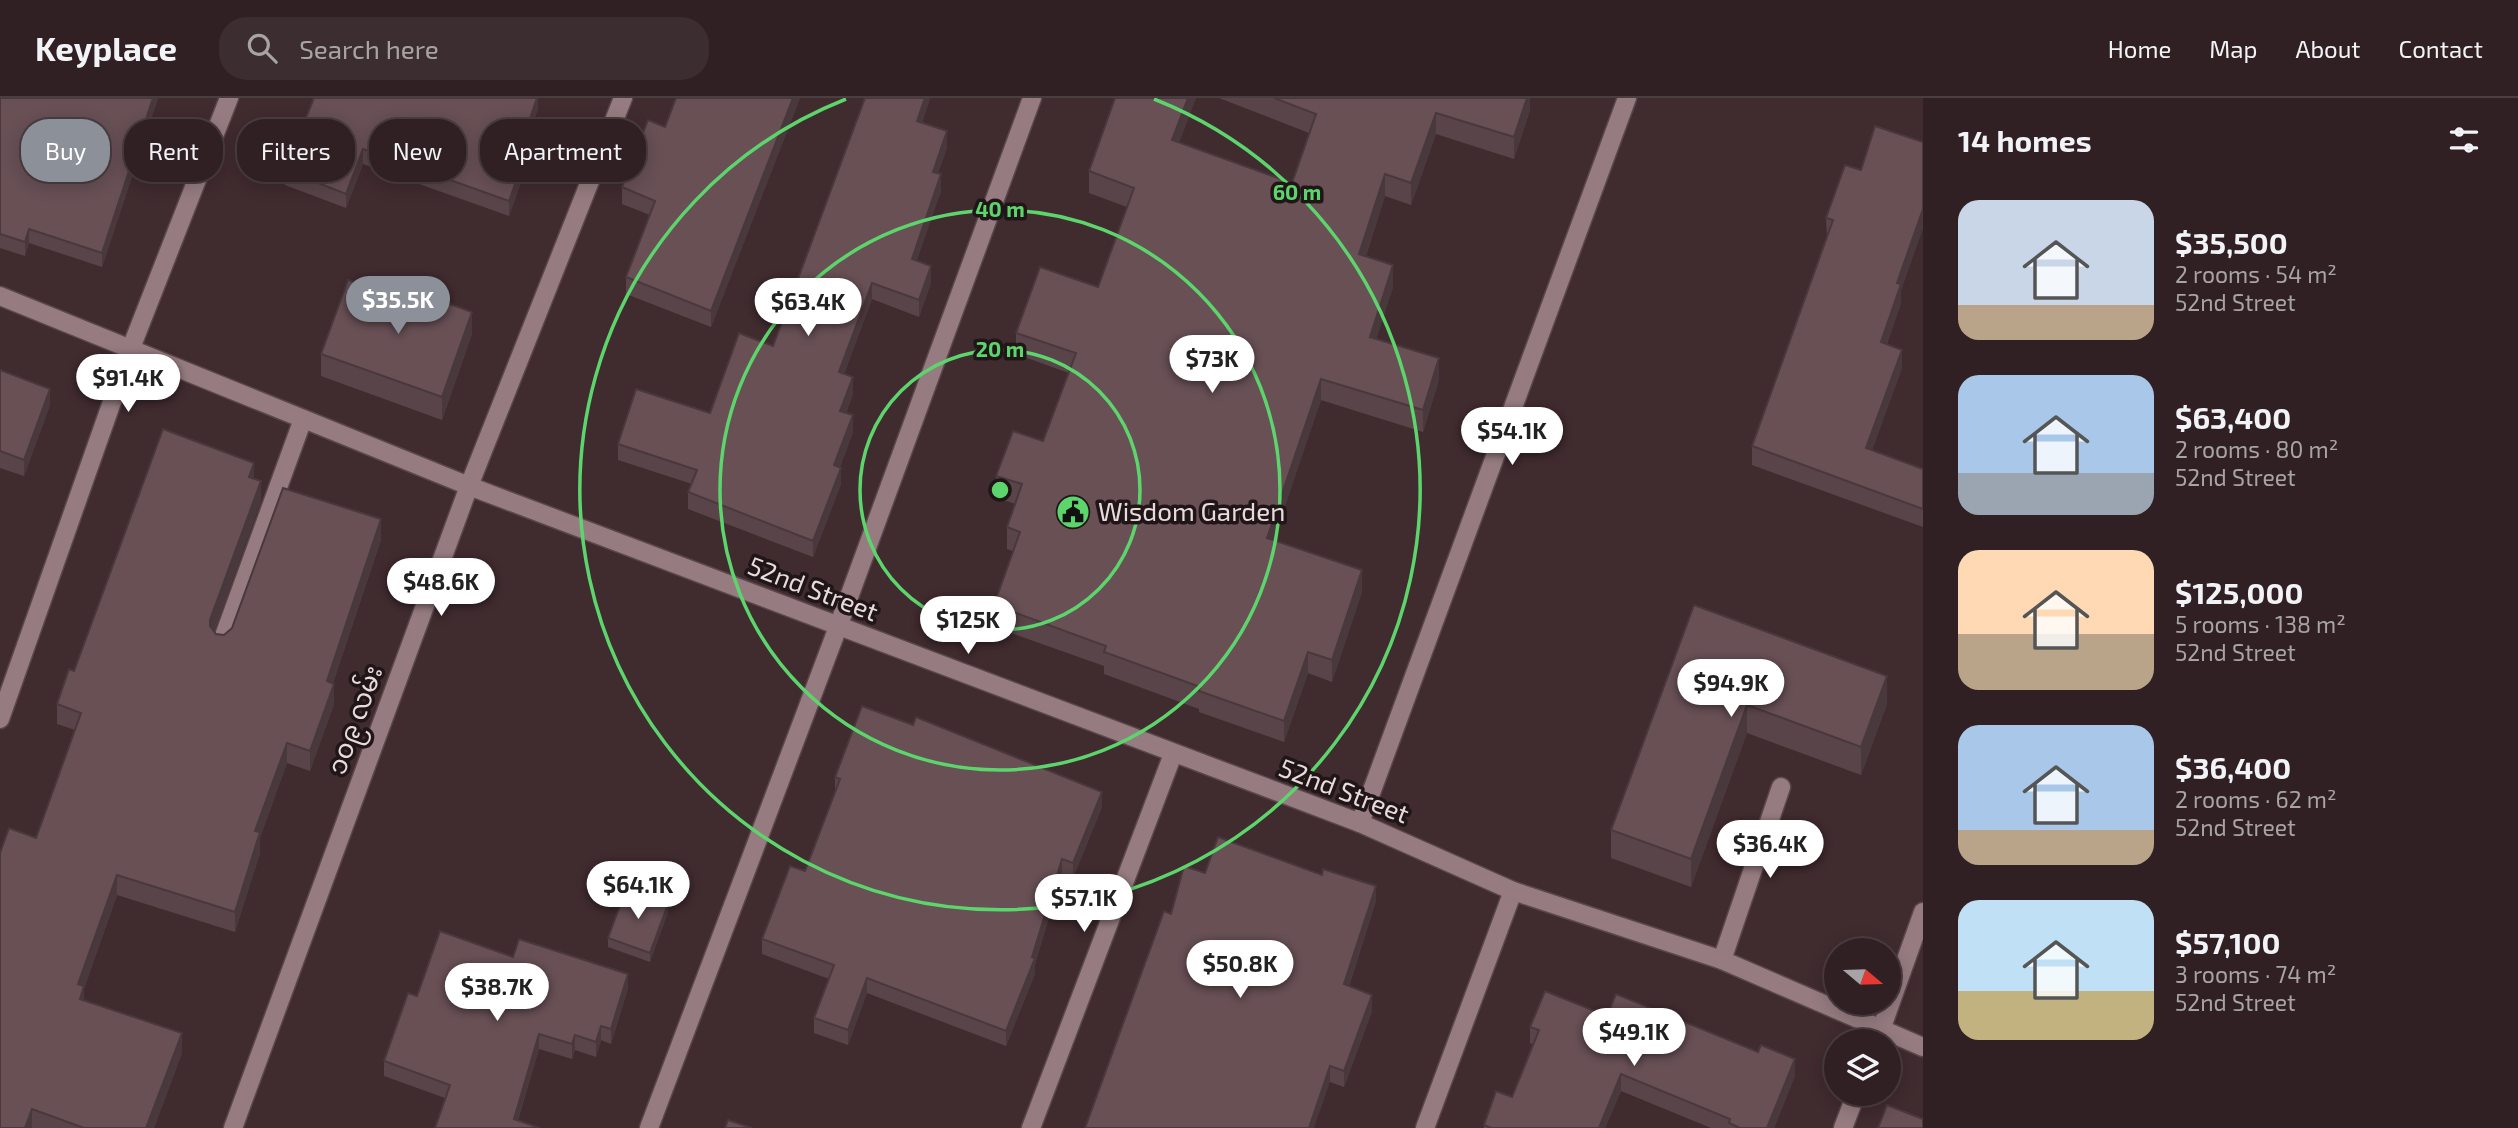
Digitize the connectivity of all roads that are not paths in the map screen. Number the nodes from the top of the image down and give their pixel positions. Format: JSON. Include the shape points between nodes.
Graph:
{"nodes":[{"id":1,"x":229,"y":98,"type":"edge"},
{"id":2,"x":623,"y":98,"type":"edge"},
{"id":3,"x":1032,"y":98,"type":"edge"},
{"id":4,"x":1627,"y":98,"type":"edge"},
{"id":5,"x":0,"y":296,"type":"edge"},
{"id":6,"x":131,"y":348,"type":"junction"},
{"id":7,"x":303,"y":419,"type":"junction"},
{"id":8,"x":469,"y":486,"type":"junction"},
{"id":9,"x":838,"y":627,"type":"junction"},
{"id":10,"x":221,"y":644,"type":"edge"},
{"id":11,"x":0,"y":719,"type":"edge"},
{"id":12,"x":1173,"y":754,"type":"junction"},
{"id":13,"x":1781,"y":787,"type":"dead end"},
{"id":14,"x":1360,"y":823,"type":"junction"},
{"id":15,"x":1513,"y":891,"type":"junction"},
{"id":16,"x":1923,"y":912,"type":"edge"},
{"id":17,"x":1722,"y":960,"type":"junction"},
{"id":18,"x":1866,"y":1029,"type":"edge"},
{"id":19,"x":1881,"y":1029,"type":"edge"},
{"id":20,"x":1901,"y":1041,"type":"edge"},
{"id":21,"x":1923,"y":1047,"type":"edge"},
{"id":22,"x":1851,"y":1106,"type":"edge"},
{"id":23,"x":233,"y":1128,"type":"edge"},
{"id":24,"x":649,"y":1128,"type":"edge"},
{"id":25,"x":1031,"y":1128,"type":"edge"},
{"id":26,"x":1424,"y":1128,"type":"edge"},
{"id":27,"x":1843,"y":1128,"type":"edge"}],
"edges":[{"from":1,"to":6,"type":"street"},
{"from":2,"to":8,"type":"street","name":"၁၀၉ လမ်း"},
{"from":3,"to":9,"type":"street"},
{"from":4,"to":14,"type":"street"},
{"from":5,"to":6,"type":"street","name":"52nd Street"},
{"from":6,"to":7,"type":"street","name":"52nd Street"},
{"from":6,"to":11,"type":"street"},
{"from":7,"to":8,"type":"street","name":"52nd Street"},
{"from":7,"to":10,"type":"street"},
{"from":8,"to":9,"type":"street","name":"52nd Street"},
{"from":8,"to":23,"type":"street","name":"၁၀၉ လမ်း"},
{"from":9,"to":12,"type":"street","name":"52nd Street"},
{"from":9,"to":24,"type":"street"},
{"from":12,"to":14,"type":"street","name":"52nd Street"},
{"from":12,"to":25,"type":"street"},
{"from":13,"to":17,"type":"street"},
{"from":14,"to":15,"type":"street","name":"52nd Street"},
{"from":15,"to":17,"type":"street","name":"52nd Street"},
{"from":15,"to":26,"type":"street"},
{"from":16,"to":19,"type":"street"},
{"from":17,"to":18,"type":"street","name":"52nd Street"},
{"from":20,"to":21,"type":"street","name":"52nd Street"},
{"from":22,"to":27,"type":"street"}]}
